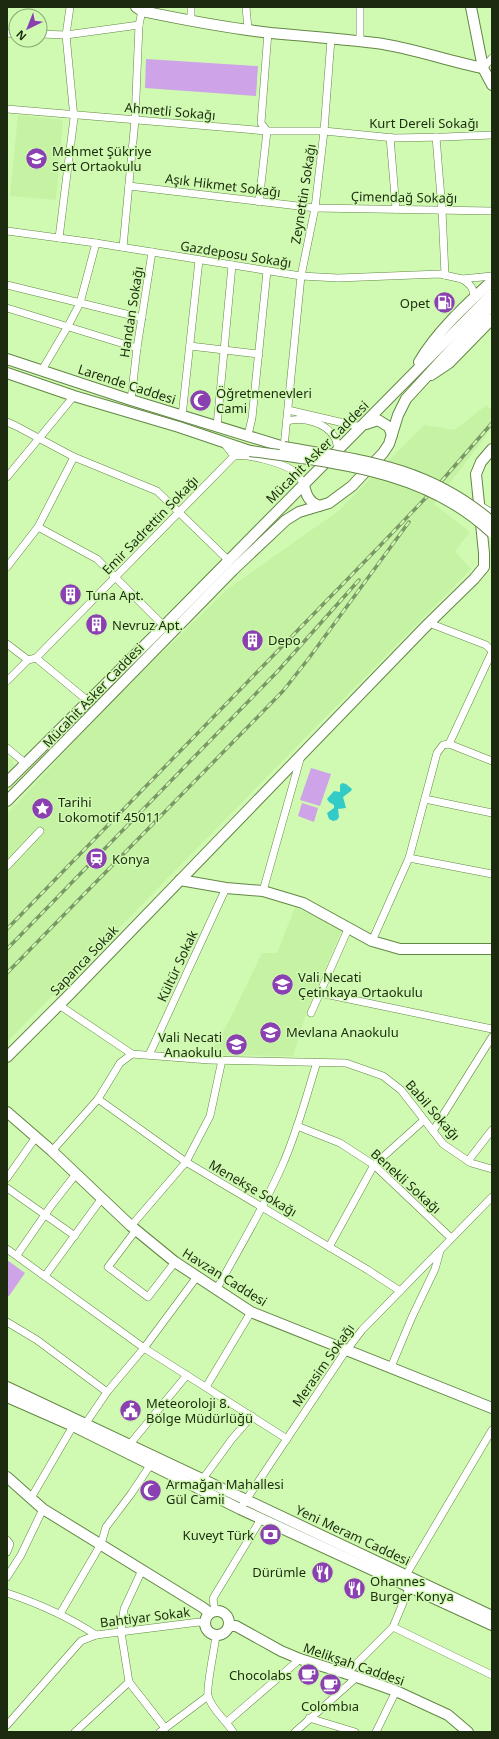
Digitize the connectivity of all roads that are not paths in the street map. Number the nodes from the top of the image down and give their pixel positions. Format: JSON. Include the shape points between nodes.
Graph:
{"nodes":[{"id":1,"x":70,"y":7,"type":"edge"},
{"id":2,"x":191,"y":7,"type":"edge"},
{"id":3,"x":246,"y":7,"type":"edge"},
{"id":4,"x":360,"y":7,"type":"edge"},
{"id":5,"x":470,"y":7,"type":"edge"},
{"id":6,"x":139,"y":9,"type":"edge"},
{"id":7,"x":191,"y":21,"type":"junction"},
{"id":8,"x":140,"y":25,"type":"junction"},
{"id":9,"x":248,"y":29,"type":"junction"},
{"id":10,"x":268,"y":32,"type":"junction"},
{"id":11,"x":48,"y":34,"type":"edge"},
{"id":12,"x":66,"y":35,"type":"junction"},
{"id":13,"x":331,"y":39,"type":"junction"},
{"id":14,"x":360,"y":42,"type":"junction"},
{"id":15,"x":492,"y":58,"type":"edge"},
{"id":16,"x":483,"y":68,"type":"junction"},
{"id":17,"x":492,"y":85,"type":"edge"},
{"id":18,"x":7,"y":110,"type":"edge"},
{"id":19,"x":74,"y":116,"type":"junction"},
{"id":20,"x":135,"y":120,"type":"junction"},
{"id":21,"x":267,"y":131,"type":"junction"},
{"id":22,"x":328,"y":131,"type":"junction"},
{"id":23,"x":492,"y":135,"type":"edge"},
{"id":24,"x":390,"y":137,"type":"junction"},
{"id":25,"x":436,"y":138,"type":"junction"},
{"id":26,"x":129,"y":186,"type":"junction"},
{"id":27,"x":259,"y":202,"type":"junction"},
{"id":28,"x":315,"y":208,"type":"junction"},
{"id":29,"x":396,"y":208,"type":"junction"},
{"id":30,"x":442,"y":210,"type":"junction"},
{"id":31,"x":492,"y":211,"type":"edge"},
{"id":32,"x":7,"y":231,"type":"edge"},
{"id":33,"x":59,"y":238,"type":"junction"},
{"id":34,"x":96,"y":243,"type":"junction"},
{"id":35,"x":123,"y":247,"type":"junction"},
{"id":36,"x":152,"y":252,"type":"junction"},
{"id":37,"x":199,"y":260,"type":"junction"},
{"id":38,"x":232,"y":265,"type":"junction"},
{"id":39,"x":267,"y":271,"type":"junction"},
{"id":40,"x":445,"y":275,"type":"junction"},
{"id":41,"x":301,"y":276,"type":"junction"},
{"id":42,"x":492,"y":276,"type":"edge"},
{"id":43,"x":462,"y":279,"type":"junction"},
{"id":44,"x":492,"y":280,"type":"edge"},
{"id":45,"x":7,"y":285,"type":"edge"},
{"id":46,"x":492,"y":294,"type":"edge"},
{"id":47,"x":474,"y":297,"type":"junction"},
{"id":48,"x":80,"y":303,"type":"junction"},
{"id":49,"x":492,"y":305,"type":"edge"},
{"id":50,"x":7,"y":308,"type":"edge"},
{"id":51,"x":142,"y":318,"type":"junction"},
{"id":52,"x":492,"y":319,"type":"edge"},
{"id":53,"x":68,"y":326,"type":"junction"},
{"id":54,"x":190,"y":346,"type":"junction"},
{"id":55,"x":137,"y":348,"type":"junction"},
{"id":56,"x":224,"y":351,"type":"junction"},
{"id":57,"x":259,"y":354,"type":"junction"},
{"id":58,"x":7,"y":359,"type":"edge"},
{"id":59,"x":42,"y":370,"type":"junction"},
{"id":60,"x":7,"y":373,"type":"edge"},
{"id":61,"x":410,"y":378,"type":"junction"},
{"id":62,"x":422,"y":380,"type":"junction"},
{"id":63,"x":74,"y":396,"type":"junction"},
{"id":64,"x":131,"y":400,"type":"junction"},
{"id":65,"x":288,"y":410,"type":"junction"},
{"id":66,"x":182,"y":416,"type":"junction"},
{"id":67,"x":287,"y":421,"type":"junction"},
{"id":68,"x":7,"y":422,"type":"edge"},
{"id":69,"x":217,"y":426,"type":"junction"},
{"id":70,"x":361,"y":427,"type":"junction"},
{"id":71,"x":248,"y":435,"type":"junction"},
{"id":72,"x":392,"y":436,"type":"junction"},
{"id":73,"x":40,"y":440,"type":"junction"},
{"id":74,"x":284,"y":447,"type":"junction"},
{"id":75,"x":492,"y":449,"type":"edge"},
{"id":76,"x":338,"y":450,"type":"junction"},
{"id":77,"x":236,"y":452,"type":"junction"},
{"id":78,"x":74,"y":457,"type":"junction"},
{"id":79,"x":7,"y":477,"type":"edge"},
{"id":80,"x":304,"y":485,"type":"junction"},
{"id":81,"x":478,"y":505,"type":"junction"},
{"id":82,"x":319,"y":506,"type":"junction"},
{"id":83,"x":179,"y":512,"type":"junction"},
{"id":84,"x":492,"y":513,"type":"edge"},
{"id":85,"x":492,"y":522,"type":"edge"},
{"id":86,"x":38,"y":527,"type":"junction"},
{"id":87,"x":492,"y":533,"type":"edge"},
{"id":88,"x":228,"y":560,"type":"junction"},
{"id":89,"x":7,"y":567,"type":"edge"},
{"id":90,"x":116,"y":577,"type":"junction"},
{"id":91,"x":429,"y":623,"type":"junction"},
{"id":92,"x":164,"y":626,"type":"junction"},
{"id":93,"x":7,"y":644,"type":"edge"},
{"id":94,"x":492,"y":652,"type":"edge"},
{"id":95,"x":36,"y":658,"type":"junction"},
{"id":96,"x":28,"y":660,"type":"junction"},
{"id":97,"x":7,"y":681,"type":"edge"},
{"id":98,"x":88,"y":701,"type":"junction"},
{"id":99,"x":449,"y":744,"type":"junction"},
{"id":100,"x":7,"y":748,"type":"edge"},
{"id":101,"x":301,"y":754,"type":"junction"},
{"id":102,"x":492,"y":761,"type":"edge"},
{"id":103,"x":25,"y":763,"type":"junction"},
{"id":104,"x":7,"y":782,"type":"edge"},
{"id":105,"x":425,"y":798,"type":"junction"},
{"id":106,"x":7,"y":801,"type":"edge"},
{"id":107,"x":492,"y":812,"type":"edge"},
{"id":108,"x":40,"y":831,"type":"dead end"},
{"id":109,"x":409,"y":858,"type":"junction"},
{"id":110,"x":7,"y":866,"type":"edge"},
{"id":111,"x":492,"y":874,"type":"edge"},
{"id":112,"x":180,"y":880,"type":"junction"},
{"id":113,"x":226,"y":888,"type":"junction"},
{"id":114,"x":263,"y":891,"type":"junction"},
{"id":115,"x":348,"y":927,"type":"junction"},
{"id":116,"x":372,"y":941,"type":"junction"},
{"id":117,"x":492,"y":948,"type":"edge"},
{"id":118,"x":320,"y":993,"type":"junction"},
{"id":119,"x":59,"y":1005,"type":"junction"},
{"id":120,"x":311,"y":1013,"type":"dead end"},
{"id":121,"x":492,"y":1029,"type":"edge"},
{"id":122,"x":492,"y":1037,"type":"edge"},
{"id":123,"x":132,"y":1054,"type":"junction"},
{"id":124,"x":149,"y":1055,"type":"junction"},
{"id":125,"x":7,"y":1057,"type":"edge"},
{"id":126,"x":222,"y":1060,"type":"junction"},
{"id":127,"x":317,"y":1062,"type":"junction"},
{"id":128,"x":98,"y":1099,"type":"junction"},
{"id":129,"x":7,"y":1112,"type":"edge"},
{"id":130,"x":424,"y":1120,"type":"junction"},
{"id":131,"x":297,"y":1126,"type":"junction"},
{"id":132,"x":492,"y":1130,"type":"edge"},
{"id":133,"x":433,"y":1131,"type":"junction"},
{"id":134,"x":36,"y":1137,"type":"junction"},
{"id":135,"x":52,"y":1151,"type":"junction"},
{"id":136,"x":468,"y":1161,"type":"junction"},
{"id":137,"x":186,"y":1162,"type":"junction"},
{"id":138,"x":374,"y":1165,"type":"junction"},
{"id":139,"x":492,"y":1169,"type":"edge"},
{"id":140,"x":76,"y":1174,"type":"junction"},
{"id":141,"x":7,"y":1178,"type":"edge"},
{"id":142,"x":7,"y":1188,"type":"edge"},
{"id":143,"x":492,"y":1196,"type":"edge"},
{"id":144,"x":102,"y":1198,"type":"junction"},
{"id":145,"x":263,"y":1207,"type":"junction"},
{"id":146,"x":44,"y":1216,"type":"junction"},
{"id":147,"x":134,"y":1228,"type":"junction"},
{"id":148,"x":75,"y":1236,"type":"junction"},
{"id":149,"x":451,"y":1238,"type":"junction"},
{"id":150,"x":329,"y":1247,"type":"junction"},
{"id":151,"x":7,"y":1249,"type":"edge"},
{"id":152,"x":440,"y":1250,"type":"junction"},
{"id":153,"x":17,"y":1255,"type":"junction"},
{"id":154,"x":175,"y":1262,"type":"junction"},
{"id":155,"x":45,"y":1276,"type":"junction"},
{"id":156,"x":196,"y":1278,"type":"junction"},
{"id":157,"x":216,"y":1290,"type":"junction"},
{"id":158,"x":400,"y":1291,"type":"junction"},
{"id":159,"x":251,"y":1312,"type":"junction"},
{"id":160,"x":7,"y":1322,"type":"edge"},
{"id":161,"x":144,"y":1348,"type":"junction"},
{"id":162,"x":347,"y":1349,"type":"junction"},
{"id":163,"x":391,"y":1367,"type":"junction"},
{"id":164,"x":187,"y":1375,"type":"junction"},
{"id":165,"x":7,"y":1387,"type":"edge"},
{"id":166,"x":206,"y":1387,"type":"junction"},
{"id":167,"x":106,"y":1392,"type":"junction"},
{"id":168,"x":7,"y":1397,"type":"edge"},
{"id":169,"x":492,"y":1408,"type":"edge"},
{"id":170,"x":252,"y":1416,"type":"junction"},
{"id":171,"x":86,"y":1423,"type":"junction"},
{"id":172,"x":73,"y":1426,"type":"junction"},
{"id":173,"x":492,"y":1430,"type":"edge"},
{"id":174,"x":287,"y":1439,"type":"junction"},
{"id":175,"x":130,"y":1444,"type":"junction"},
{"id":176,"x":151,"y":1464,"type":"junction"},
{"id":177,"x":7,"y":1477,"type":"edge"},
{"id":178,"x":202,"y":1480,"type":"junction"},
{"id":179,"x":31,"y":1498,"type":"junction"},
{"id":180,"x":246,"y":1499,"type":"junction"},
{"id":181,"x":43,"y":1509,"type":"junction"},
{"id":182,"x":240,"y":1509,"type":"junction"},
{"id":183,"x":261,"y":1518,"type":"junction"},
{"id":184,"x":7,"y":1540,"type":"edge"},
{"id":185,"x":101,"y":1544,"type":"junction"},
{"id":186,"x":7,"y":1552,"type":"edge"},
{"id":187,"x":142,"y":1570,"type":"junction"},
{"id":188,"x":406,"y":1575,"type":"junction"},
{"id":189,"x":7,"y":1577,"type":"edge"},
{"id":190,"x":410,"y":1586,"type":"junction"},
{"id":191,"x":7,"y":1593,"type":"edge"},
{"id":192,"x":212,"y":1612,"type":"junction"},
{"id":193,"x":60,"y":1614,"type":"junction"},
{"id":194,"x":492,"y":1616,"type":"edge"},
{"id":195,"x":205,"y":1624,"type":"junction"},
{"id":196,"x":492,"y":1625,"type":"edge"},
{"id":197,"x":229,"y":1626,"type":"junction"},
{"id":198,"x":393,"y":1627,"type":"junction"},
{"id":199,"x":121,"y":1632,"type":"junction"},
{"id":200,"x":96,"y":1635,"type":"junction"},
{"id":201,"x":216,"y":1635,"type":"junction"},
{"id":202,"x":300,"y":1659,"type":"junction"},
{"id":203,"x":347,"y":1674,"type":"junction"},
{"id":204,"x":492,"y":1674,"type":"edge"},
{"id":205,"x":357,"y":1677,"type":"junction"},
{"id":206,"x":129,"y":1682,"type":"junction"},
{"id":207,"x":396,"y":1691,"type":"junction"},
{"id":208,"x":208,"y":1696,"type":"junction"},
{"id":209,"x":309,"y":1718,"type":"junction"},
{"id":210,"x":227,"y":1722,"type":"junction"},
{"id":211,"x":7,"y":1725,"type":"edge"},
{"id":212,"x":7,"y":1729,"type":"edge"},
{"id":213,"x":162,"y":1730,"type":"edge"},
{"id":214,"x":10,"y":1732,"type":"edge"},
{"id":215,"x":75,"y":1732,"type":"edge"},
{"id":216,"x":233,"y":1732,"type":"edge"},
{"id":217,"x":295,"y":1732,"type":"edge"},
{"id":218,"x":355,"y":1732,"type":"edge"},
{"id":219,"x":376,"y":1732,"type":"edge"},
{"id":220,"x":468,"y":1732,"type":"edge"}],
"edges":[{"from":1,"to":12,"type":"street"},
{"from":2,"to":7,"type":"street"},
{"from":3,"to":9,"type":"street"},
{"from":4,"to":14,"type":"street"},
{"from":5,"to":16,"type":"main road"},
{"from":6,"to":7,"type":"main road"},
{"from":6,"to":8,"type":"street"},
{"from":7,"to":9,"type":"main road"},
{"from":8,"to":12,"type":"street"},
{"from":8,"to":20,"type":"street"},
{"from":9,"to":10,"type":"main road"},
{"from":10,"to":13,"type":"main road"},
{"from":10,"to":21,"type":"street","via":[[261,123]]},
{"from":11,"to":12,"type":"street"},
{"from":12,"to":19,"type":"street"},
{"from":13,"to":14,"type":"main road"},
{"from":13,"to":22,"type":"street","name":"Zeynettin Sokağı"},
{"from":14,"to":16,"type":"main road","via":[[424,52]]},
{"from":15,"to":16,"type":"street"},
{"from":16,"to":17,"type":"main road"},
{"from":18,"to":19,"type":"street","name":"Ahmetli Sokağı"},
{"from":19,"to":20,"type":"street","name":"Ahmetli Sokağı"},
{"from":19,"to":33,"type":"street"},
{"from":20,"to":21,"type":"street","name":"Ahmetli Sokağı"},
{"from":20,"to":26,"type":"street"},
{"from":21,"to":22,"type":"street","name":"Ahmetli Sokağı"},
{"from":21,"to":27,"type":"street"},
{"from":22,"to":24,"type":"street","name":"Kurt Dereli Sokağı"},
{"from":22,"to":28,"type":"street","name":"Zeynettin Sokağı"},
{"from":23,"to":25,"type":"street","name":"Kurt Dereli Sokağı"},
{"from":24,"to":25,"type":"street","name":"Kurt Dereli Sokağı"},
{"from":24,"to":29,"type":"street"},
{"from":25,"to":30,"type":"street"},
{"from":26,"to":27,"type":"street","name":"Aşık Hikmet Sokağı"},
{"from":26,"to":35,"type":"street"},
{"from":27,"to":28,"type":"street","name":"Aşık Hikmet Sokağı"},
{"from":28,"to":29,"type":"street","name":"Çimendağ Sokağı"},
{"from":28,"to":41,"type":"street","name":"Zeynettin Sokağı"},
{"from":29,"to":30,"type":"street","name":"Çimendağ Sokağı"},
{"from":30,"to":31,"type":"street","name":"Çimendağ Sokağı"},
{"from":30,"to":40,"type":"street"},
{"from":32,"to":33,"type":"street","name":"Gazdeposu Sokağı"},
{"from":33,"to":34,"type":"street","name":"Gazdeposu Sokağı"},
{"from":34,"to":35,"type":"street","name":"Gazdeposu Sokağı"},
{"from":34,"to":48,"type":"street"},
{"from":35,"to":36,"type":"street","name":"Gazdeposu Sokağı"},
{"from":36,"to":37,"type":"street","name":"Gazdeposu Sokağı"},
{"from":36,"to":51,"type":"street","name":"Handan Sokağı"},
{"from":37,"to":38,"type":"street","name":"Gazdeposu Sokağı"},
{"from":37,"to":54,"type":"street"},
{"from":38,"to":39,"type":"street","name":"Gazdeposu Sokağı"},
{"from":38,"to":56,"type":"street"},
{"from":39,"to":41,"type":"street","name":"Gazdeposu Sokağı"},
{"from":39,"to":57,"type":"street"},
{"from":40,"to":41,"type":"street","name":"Gazdeposu Sokağı","via":[[338,278]]},
{"from":40,"to":43,"type":"street","name":"Gazdeposu Sokağı"},
{"from":41,"to":65,"type":"street","name":"Zeynettin Sokağı"},
{"from":42,"to":43,"type":"street","name":"Gazdeposu Sokağı"},
{"from":43,"to":47,"type":"street","via":[[473,290]]},
{"from":44,"to":47,"type":"main road"},
{"from":45,"to":48,"type":"street"},
{"from":46,"to":61,"type":"main road","name":"Mücahit Asker Caddesi"},
{"from":47,"to":61,"type":"main road","via":[[436,337]]},
{"from":48,"to":51,"type":"street"},
{"from":48,"to":53,"type":"street"},
{"from":49,"to":62,"type":"main road","name":"Mücahit Asker Caddesi"},
{"from":50,"to":53,"type":"street"},
{"from":51,"to":55,"type":"street","name":"Handan Sokağı"},
{"from":52,"to":62,"type":"main road","via":[[449,363]]},
{"from":53,"to":55,"type":"street"},
{"from":53,"to":59,"type":"street"},
{"from":54,"to":56,"type":"street"},
{"from":54,"to":66,"type":"street"},
{"from":55,"to":64,"type":"street","name":"Handan Sokağı"},
{"from":56,"to":57,"type":"street"},
{"from":56,"to":69,"type":"street"},
{"from":57,"to":71,"type":"street"},
{"from":58,"to":59,"type":"main road","name":"Larende Caddesi"},
{"from":59,"to":64,"type":"main road","name":"Larende Caddesi"},
{"from":60,"to":63,"type":"main road","name":"Larende Caddesi"},
{"from":61,"to":70,"type":"main road","name":"Mücahit Asker Caddesi"},
{"from":62,"to":72,"type":"main road","name":"Mücahit Asker Caddesi","via":[[401,407]]},
{"from":63,"to":73,"type":"street"},
{"from":63,"to":77,"type":"main road","name":"Larende Caddesi","via":[[222,441]]},
{"from":64,"to":66,"type":"main road","name":"Larende Caddesi"},
{"from":65,"to":67,"type":"street","name":"Zeynettin Sokağı"},
{"from":65,"to":70,"type":"street"},
{"from":66,"to":69,"type":"main road","name":"Larende Caddesi"},
{"from":67,"to":74,"type":"street","name":"Zeynettin Sokağı"},
{"from":67,"to":76,"type":"street","via":[[295,419],[319,424],[335,438]]},
{"from":68,"to":73,"type":"street"},
{"from":69,"to":71,"type":"main road","name":"Larende Caddesi"},
{"from":70,"to":72,"type":"main road","via":[[378,420],[389,427]]},
{"from":70,"to":76,"type":"main road","name":"Mücahit Asker Caddesi"},
{"from":71,"to":74,"type":"main road","name":"Larende Caddesi"},
{"from":72,"to":82,"type":"main road","name":"Mücahit Asker Caddesi","via":[[383,453],[352,486],[330,503]]},
{"from":73,"to":78,"type":"street"},
{"from":73,"to":79,"type":"street"},
{"from":74,"to":85,"type":"main road","name":"Larende Caddesi","bridge":true,"via":[[371,462],[403,471],[452,493]]},
{"from":75,"to":81,"type":"main road","name":"Sapanca Sokak","via":[[481,462],[476,474]]},
{"from":76,"to":80,"type":"main road","name":"Mücahit Asker Caddesi"},
{"from":77,"to":80,"type":"street","via":[[292,470]]},
{"from":77,"to":83,"type":"street","name":"Emir Sadrettin Sokağı"},
{"from":77,"to":87,"type":"main road","name":"Larende Caddesi","bridge":true,"via":[[250,451],[347,465],[398,478],[445,499]]},
{"from":78,"to":83,"type":"street","via":[[157,492]]},
{"from":78,"to":86,"type":"street"},
{"from":80,"to":82,"type":"main road","via":[[312,504]]},
{"from":80,"to":88,"type":"main road","name":"Mücahit Asker Caddesi"},
{"from":81,"to":84,"type":"street"},
{"from":81,"to":91,"type":"main road","name":"Sapanca Sokak","via":[[484,567]]},
{"from":82,"to":106,"type":"main road","name":"Mücahit Asker Caddesi","via":[[299,512],[270,535]]},
{"from":83,"to":88,"type":"street"},
{"from":83,"to":90,"type":"street","name":"Emir Sadrettin Sokağı"},
{"from":86,"to":89,"type":"street"},
{"from":86,"to":90,"type":"street","via":[[97,559]]},
{"from":88,"to":92,"type":"main road","name":"Mücahit Asker Caddesi"},
{"from":90,"to":92,"type":"street"},
{"from":90,"to":95,"type":"street","name":"Emir Sadrettin Sokağı"},
{"from":91,"to":94,"type":"street","via":[[486,645]]},
{"from":91,"to":101,"type":"main road","name":"Sapanca Sokak"},
{"from":92,"to":98,"type":"main road","name":"Mücahit Asker Caddesi"},
{"from":93,"to":96,"type":"street"},
{"from":94,"to":99,"type":"street"},
{"from":95,"to":96,"type":"street"},
{"from":95,"to":98,"type":"street"},
{"from":96,"to":97,"type":"street"},
{"from":98,"to":103,"type":"main road","name":"Mücahit Asker Caddesi"},
{"from":99,"to":102,"type":"street"},
{"from":99,"to":105,"type":"street","via":[[443,745],[437,753]]},
{"from":100,"to":103,"type":"street"},
{"from":101,"to":112,"type":"main road","name":"Sapanca Sokak"},
{"from":101,"to":114,"type":"street"},
{"from":103,"to":104,"type":"main road","name":"Mücahit Asker Caddesi"},
{"from":105,"to":107,"type":"street"},
{"from":105,"to":109,"type":"street"},
{"from":108,"to":110,"type":"street"},
{"from":109,"to":111,"type":"street"},
{"from":109,"to":116,"type":"street"},
{"from":112,"to":113,"type":"main road"},
{"from":112,"to":119,"type":"main road","name":"Sapanca Sokak"},
{"from":113,"to":114,"type":"main road"},
{"from":113,"to":124,"type":"street","name":"Kültür Sokak"},
{"from":114,"to":115,"type":"main road","via":[[303,903]]},
{"from":115,"to":116,"type":"main road"},
{"from":115,"to":118,"type":"street"},
{"from":116,"to":117,"type":"main road","via":[[400,949]]},
{"from":118,"to":120,"type":"street"},
{"from":118,"to":121,"type":"street"},
{"from":119,"to":123,"type":"street"},
{"from":119,"to":125,"type":"main road","name":"Sapanca Sokak"},
{"from":122,"to":133,"type":"street"},
{"from":123,"to":124,"type":"street","name":"Babil Sokağı"},
{"from":123,"to":128,"type":"street","via":[[120,1063]]},
{"from":124,"to":126,"type":"street","name":"Babil Sokağı"},
{"from":126,"to":127,"type":"street","name":"Babil Sokağı"},
{"from":126,"to":137,"type":"street","via":[[210,1116]]},
{"from":127,"to":130,"type":"street","name":"Babil Sokağı","via":[[346,1063],[383,1076],[401,1090]]},
{"from":127,"to":131,"type":"street"},
{"from":128,"to":135,"type":"street"},
{"from":128,"to":137,"type":"street","name":"Menekşe Sokağı"},
{"from":129,"to":134,"type":"main road","name":"Havzan Caddesi"},
{"from":130,"to":133,"type":"street","name":"Babil Sokağı"},
{"from":130,"to":138,"type":"street"},
{"from":131,"to":138,"type":"street","name":"Benekli Sokağı","via":[[340,1143]]},
{"from":131,"to":145,"type":"street","via":[[283,1165]]},
{"from":132,"to":136,"type":"street"},
{"from":133,"to":136,"type":"street","name":"Babil Sokağı","via":[[443,1144]]},
{"from":134,"to":135,"type":"main road","name":"Havzan Caddesi"},
{"from":134,"to":141,"type":"street"},
{"from":135,"to":140,"type":"main road","name":"Havzan Caddesi"},
{"from":136,"to":139,"type":"street","name":"Babil Sokağı"},
{"from":137,"to":145,"type":"street","name":"Menekşe Sokağı"},
{"from":137,"to":147,"type":"street"},
{"from":138,"to":149,"type":"street","name":"Benekli Sokağı"},
{"from":138,"to":150,"type":"street"},
{"from":140,"to":144,"type":"main road","name":"Havzan Caddesi"},
{"from":140,"to":146,"type":"street"},
{"from":142,"to":146,"type":"street"},
{"from":143,"to":149,"type":"street","name":"Merasim Sokağı"},
{"from":144,"to":147,"type":"main road","name":"Havzan Caddesi"},
{"from":144,"to":148,"type":"street"},
{"from":145,"to":150,"type":"street","name":"Menekşe Sokağı"},
{"from":145,"to":157,"type":"street"},
{"from":146,"to":148,"type":"street"},
{"from":146,"to":153,"type":"street"},
{"from":147,"to":154,"type":"main road","name":"Havzan Caddesi"},
{"from":147,"to":154,"type":"street","via":[[108,1267],[148,1297]]},
{"from":148,"to":155,"type":"street"},
{"from":149,"to":152,"type":"street","name":"Merasim Sokağı"},
{"from":150,"to":158,"type":"street","name":"Menekşe Sokağı"},
{"from":151,"to":153,"type":"street"},
{"from":152,"to":158,"type":"street","name":"Merasim Sokağı"},
{"from":152,"to":163,"type":"street","via":[[435,1269]]},
{"from":153,"to":155,"type":"street"},
{"from":154,"to":156,"type":"main road","name":"Havzan Caddesi"},
{"from":155,"to":161,"type":"street"},
{"from":156,"to":157,"type":"main road","name":"Havzan Caddesi"},
{"from":156,"to":161,"type":"street"},
{"from":157,"to":159,"type":"main road","name":"Havzan Caddesi"},
{"from":158,"to":162,"type":"street","name":"Merasim Sokağı"},
{"from":159,"to":162,"type":"main road","name":"Havzan Caddesi"},
{"from":159,"to":166,"type":"street"},
{"from":160,"to":167,"type":"street","via":[[37,1340]]},
{"from":161,"to":164,"type":"street"},
{"from":161,"to":167,"type":"street"},
{"from":162,"to":163,"type":"main road","name":"Havzan Caddesi"},
{"from":162,"to":174,"type":"street","name":"Merasim Sokağı"},
{"from":163,"to":169,"type":"main road","name":"Havzan Caddesi"},
{"from":164,"to":166,"type":"street"},
{"from":164,"to":175,"type":"street"},
{"from":165,"to":171,"type":"main road","name":"Yeni Meram Caddesi"},
{"from":166,"to":170,"type":"street"},
{"from":167,"to":171,"type":"street"},
{"from":168,"to":172,"type":"main road","name":"Yeni Meram Caddesi"},
{"from":170,"to":174,"type":"street"},
{"from":170,"to":178,"type":"street"},
{"from":171,"to":175,"type":"main road","name":"Yeni Meram Caddesi"},
{"from":172,"to":176,"type":"main road","name":"Yeni Meram Caddesi"},
{"from":172,"to":179,"type":"street"},
{"from":173,"to":188,"type":"street"},
{"from":174,"to":180,"type":"street","name":"Merasim Sokağı"},
{"from":175,"to":178,"type":"main road","name":"Yeni Meram Caddesi"},
{"from":176,"to":182,"type":"main road","name":"Yeni Meram Caddesi"},
{"from":176,"to":185,"type":"street","via":[[106,1527]]},
{"from":177,"to":179,"type":"main road"},
{"from":178,"to":180,"type":"main road","name":"Yeni Meram Caddesi"},
{"from":179,"to":181,"type":"main road"},
{"from":180,"to":182,"type":"street","name":"Merasim Sokağı"},
{"from":180,"to":188,"type":"main road","name":"Yeni Meram Caddesi"},
{"from":181,"to":185,"type":"main road"},
{"from":181,"to":189,"type":"street","via":[[21,1555]]},
{"from":182,"to":183,"type":"main road","name":"Yeni Meram Caddesi"},
{"from":183,"to":190,"type":"main road","name":"Yeni Meram Caddesi"},
{"from":183,"to":192,"type":"street","via":[[215,1595]]},
{"from":184,"to":186,"type":"street","via":[[10,1544]]},
{"from":185,"to":187,"type":"main road"},
{"from":185,"to":193,"type":"street"},
{"from":187,"to":192,"type":"main road"},
{"from":187,"to":199,"type":"street","via":[[124,1609]]},
{"from":188,"to":194,"type":"main road","name":"Yeni Meram Caddesi"},
{"from":190,"to":196,"type":"main road","name":"Yeni Meram Caddesi"},
{"from":190,"to":198,"type":"street"},
{"from":191,"to":193,"type":"street"},
{"from":192,"to":195,"type":"main road"},
{"from":192,"to":197,"type":"main road","via":[[223,1612],[228,1618]]},
{"from":193,"to":200,"type":"street"},
{"from":195,"to":199,"type":"street","name":"Bahtiyar Sokak","via":[[199,1622]]},
{"from":195,"to":201,"type":"main road","via":[[208,1631]]},
{"from":197,"to":201,"type":"main road","via":[[225,1632]]},
{"from":197,"to":202,"type":"main road","name":"Melikşah Caddesi","via":[[236,1626]]},
{"from":198,"to":203,"type":"street"},
{"from":198,"to":204,"type":"street"},
{"from":199,"to":200,"type":"street","name":"Bahtiyar Sokak"},
{"from":199,"to":206,"type":"street"},
{"from":200,"to":211,"type":"street","name":"Bahtiyar Sokak","via":[[81,1641]]},
{"from":201,"to":208,"type":"street"},
{"from":202,"to":203,"type":"main road","name":"Melikşah Caddesi"},
{"from":202,"to":210,"type":"street"},
{"from":203,"to":205,"type":"main road","name":"Melikşah Caddesi"},
{"from":205,"to":207,"type":"main road","name":"Melikşah Caddesi"},
{"from":205,"to":209,"type":"street"},
{"from":206,"to":213,"type":"street"},
{"from":206,"to":215,"type":"street"},
{"from":207,"to":219,"type":"street"},
{"from":207,"to":220,"type":"main road","name":"Melikşah Caddesi","via":[[448,1715]]},
{"from":208,"to":210,"type":"street","via":[[216,1711]]},
{"from":208,"to":213,"type":"street"},
{"from":209,"to":217,"type":"street"},
{"from":209,"to":218,"type":"street"},
{"from":210,"to":216,"type":"street"},
{"from":212,"to":214,"type":"street"}]}
